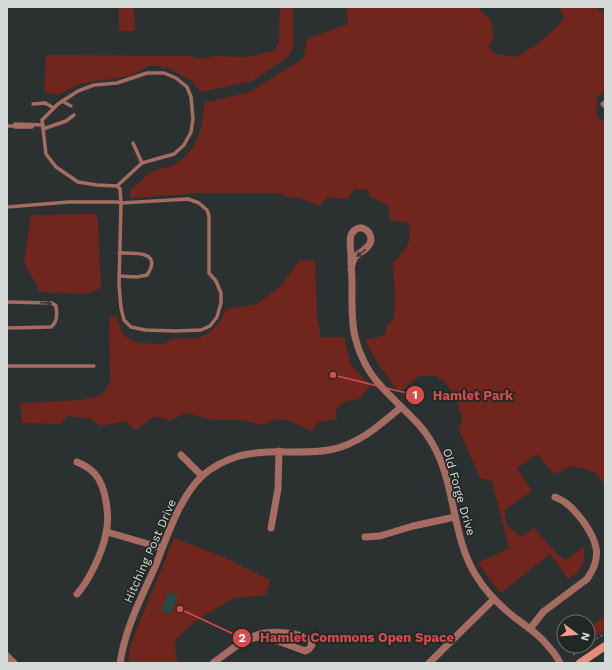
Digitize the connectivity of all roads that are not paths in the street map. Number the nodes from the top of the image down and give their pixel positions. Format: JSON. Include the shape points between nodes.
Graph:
{"nodes":[{"id":1,"x":62,"y":101,"type":"junction"},
{"id":2,"x":605,"y":102,"type":"edge"},
{"id":3,"x":33,"y":104,"type":"dead end"},
{"id":4,"x":71,"y":106,"type":"dead end"},
{"id":5,"x":605,"y":107,"type":"edge"},
{"id":6,"x":54,"y":108,"type":"junction"},
{"id":7,"x":74,"y":115,"type":"dead end"},
{"id":8,"x":7,"y":126,"type":"edge"},
{"id":9,"x":43,"y":127,"type":"junction"},
{"id":10,"x":133,"y":143,"type":"dead end"},
{"id":11,"x":142,"y":163,"type":"junction"},
{"id":12,"x":117,"y":186,"type":"junction"},
{"id":13,"x":121,"y":203,"type":"junction"},
{"id":14,"x":7,"y":207,"type":"edge"},
{"id":15,"x":119,"y":253,"type":"junction"},
{"id":16,"x":351,"y":268,"type":"junction"},
{"id":17,"x":119,"y":276,"type":"junction"},
{"id":18,"x":7,"y":302,"type":"edge"},
{"id":19,"x":7,"y":328,"type":"edge"},
{"id":20,"x":7,"y":366,"type":"edge"},
{"id":21,"x":94,"y":366,"type":"dead end"},
{"id":22,"x":401,"y":407,"type":"junction"},
{"id":23,"x":279,"y":451,"type":"junction"},
{"id":24,"x":180,"y":455,"type":"dead end"},
{"id":25,"x":77,"y":462,"type":"dead end"},
{"id":26,"x":202,"y":476,"type":"junction"},
{"id":27,"x":554,"y":498,"type":"dead end"},
{"id":28,"x":455,"y":517,"type":"junction"},
{"id":29,"x":271,"y":528,"type":"dead end"},
{"id":30,"x":107,"y":532,"type":"junction"},
{"id":31,"x":365,"y":538,"type":"dead end"},
{"id":32,"x":162,"y":548,"type":"junction"},
{"id":33,"x":77,"y":594,"type":"dead end"},
{"id":34,"x":494,"y":599,"type":"junction"},
{"id":35,"x":530,"y":629,"type":"junction"},
{"id":36,"x":246,"y":640,"type":"junction"},
{"id":37,"x":605,"y":646,"type":"edge"},
{"id":38,"x":7,"y":656,"type":"edge"},
{"id":39,"x":14,"y":663,"type":"edge"},
{"id":40,"x":120,"y":663,"type":"edge"},
{"id":41,"x":213,"y":663,"type":"edge"},
{"id":42,"x":429,"y":663,"type":"edge"},
{"id":43,"x":560,"y":663,"type":"edge"},
{"id":44,"x":580,"y":663,"type":"edge"}],
"edges":[{"from":1,"to":4,"type":"lane"},
{"from":1,"to":6,"type":"lane"},
{"from":1,"to":11,"type":"lane","via":[[94,85],[117,83],[147,73],[164,73],[176,78],[187,87],[191,97],[191,132],[184,145],[174,154]]},
{"from":2,"to":5,"type":"lane","via":[[602,104]]},
{"from":3,"to":6,"type":"lane","via":[[45,103]]},
{"from":6,"to":9,"type":"lane","via":[[42,120]]},
{"from":7,"to":9,"type":"lane","via":[[66,121]]},
{"from":8,"to":9,"type":"lane"},
{"from":9,"to":12,"type":"lane","via":[[46,154],[56,167],[78,182]]},
{"from":10,"to":11,"type":"lane"},
{"from":11,"to":12,"type":"lane"},
{"from":12,"to":13,"type":"lane","via":[[120,189]]},
{"from":13,"to":14,"type":"lane","via":[[69,202]]},
{"from":13,"to":15,"type":"lane"},
{"from":13,"to":17,"type":"lane","via":[[188,199],[199,203],[207,210],[209,273],[221,293],[217,317],[210,326],[201,330],[146,330],[131,327],[124,320],[121,308]]},
{"from":15,"to":17,"type":"lane"},
{"from":15,"to":17,"type":"lane","via":[[140,253],[149,256],[152,261],[147,275]]},
{"from":16,"to":16,"type":"street","name":"Old Forge Drive","one_way":true,"via":[[352,235],[355,230],[366,229],[371,238],[370,243],[355,257]]},
{"from":16,"to":22,"type":"street","name":"Old Forge Drive","via":[[355,336],[362,358],[368,371]]},
{"from":18,"to":19,"type":"lane","one_way":true,"via":[[52,303],[56,306],[57,317],[51,327]]},
{"from":20,"to":21,"type":"lane"},
{"from":22,"to":23,"type":"street","name":"Hitching Post Drive","via":[[375,429],[352,442],[326,450]]},
{"from":22,"to":28,"type":"street","name":"Old Forge Drive","via":[[432,442],[446,478]]},
{"from":23,"to":26,"type":"street","name":"Hitching Post Drive","via":[[233,458]]},
{"from":23,"to":29,"type":"street","via":[[278,489]]},
{"from":24,"to":26,"type":"street"},
{"from":25,"to":30,"type":"street","via":[[91,470],[100,481],[106,508]]},
{"from":26,"to":32,"type":"street","name":"Hitching Post Drive","via":[[188,493]]},
{"from":27,"to":35,"type":"street","via":[[572,507],[595,542],[597,557],[587,579],[543,612]]},
{"from":28,"to":31,"type":"street"},
{"from":28,"to":34,"type":"street","name":"Old Forge Drive","via":[[470,564]]},
{"from":30,"to":32,"type":"street"},
{"from":30,"to":33,"type":"street","via":[[88,581]]},
{"from":32,"to":40,"type":"street","name":"Hitching Post Drive","via":[[127,631]]},
{"from":34,"to":35,"type":"street","name":"Old Forge Drive"},
{"from":34,"to":42,"type":"street"},
{"from":35,"to":43,"type":"street","name":"Old Forge Drive","via":[[548,645]]},
{"from":36,"to":36,"type":"street","via":[[257,637],[270,638],[305,651],[312,645],[306,637],[282,631],[265,632]]},
{"from":36,"to":41,"type":"street"},
{"from":37,"to":44,"type":"main road"},
{"from":38,"to":39,"type":"street"}]}
